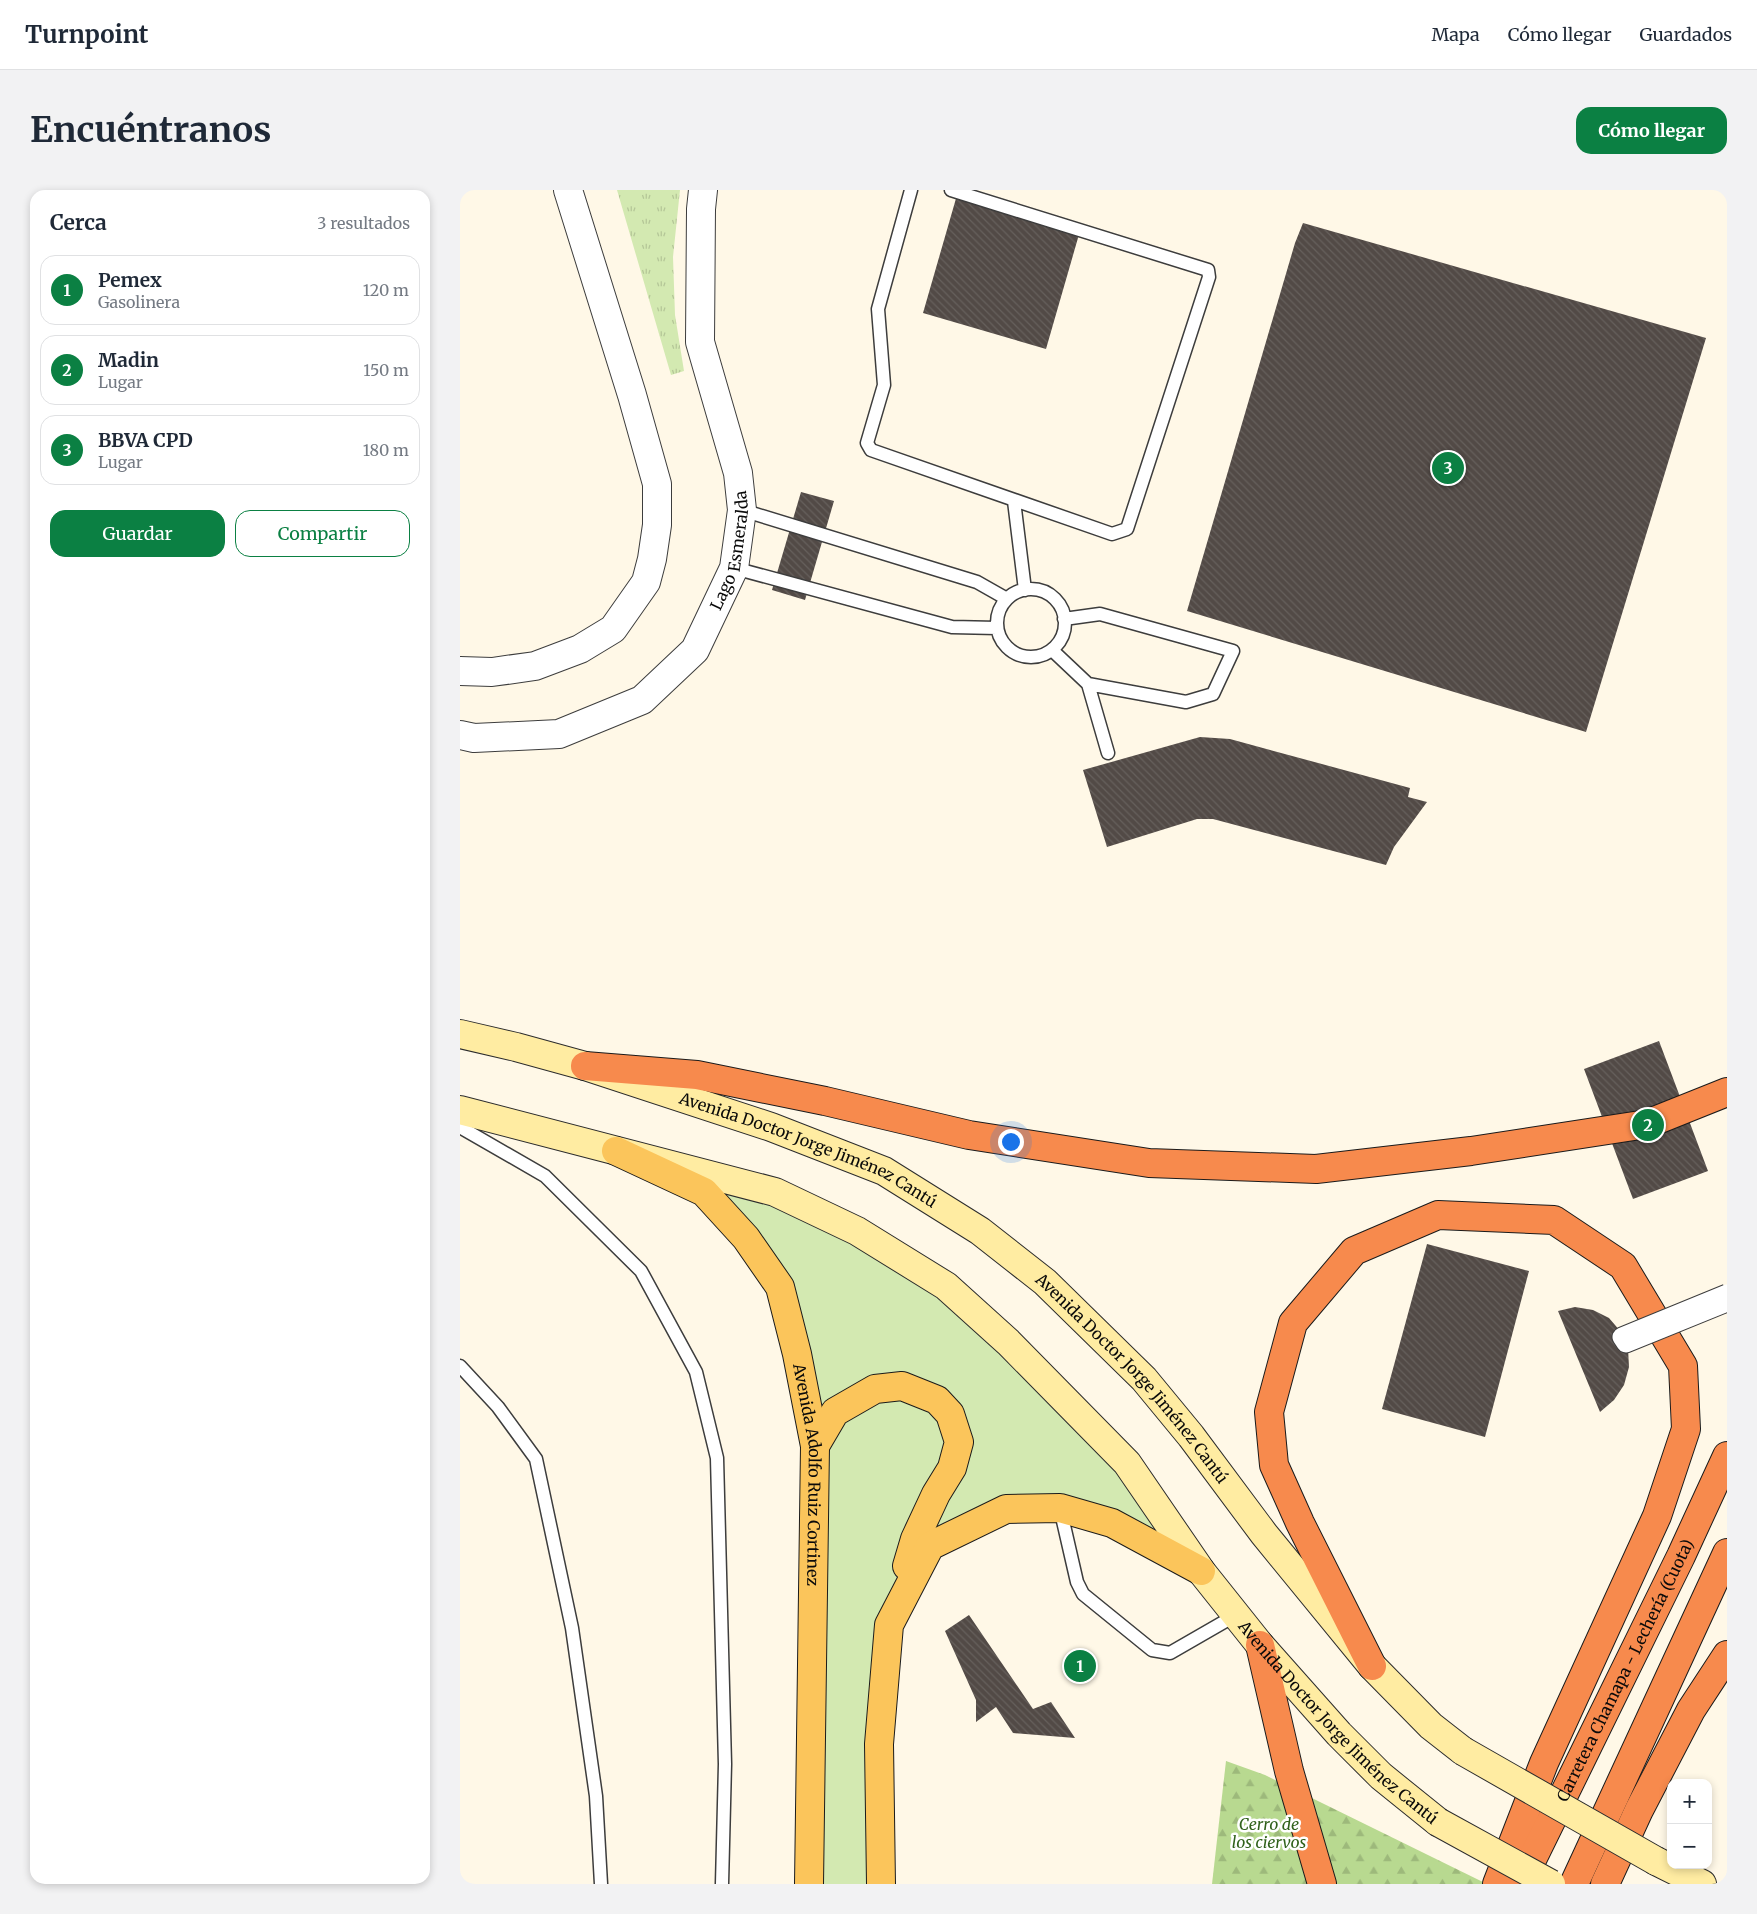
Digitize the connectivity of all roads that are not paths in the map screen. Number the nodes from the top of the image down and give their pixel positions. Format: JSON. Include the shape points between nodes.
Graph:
{"nodes":[{"id":1,"x":568,"y":190,"type":"edge"},
{"id":2,"x":703,"y":190,"type":"edge"},
{"id":3,"x":911,"y":190,"type":"edge"},
{"id":4,"x":951,"y":190,"type":"edge"},
{"id":5,"x":1014,"y":501,"type":"junction"},
{"id":6,"x":742,"y":510,"type":"junction"},
{"id":7,"x":734,"y":568,"type":"junction"},
{"id":8,"x":1026,"y":590,"type":"junction"},
{"id":9,"x":1007,"y":599,"type":"junction"},
{"id":10,"x":1064,"y":619,"type":"junction"},
{"id":11,"x":997,"y":628,"type":"junction"},
{"id":12,"x":1052,"y":650,"type":"junction"},
{"id":13,"x":460,"y":671,"type":"edge"},
{"id":14,"x":1088,"y":684,"type":"junction"},
{"id":15,"x":460,"y":735,"type":"edge"},
{"id":16,"x":1108,"y":753,"type":"dead end"},
{"id":17,"x":460,"y":1024,"type":"edge"},
{"id":18,"x":460,"y":1034,"type":"edge"},
{"id":19,"x":516,"y":1046,"type":"junction"},
{"id":20,"x":586,"y":1066,"type":"junction"},
{"id":21,"x":1727,"y":1092,"type":"edge"},
{"id":22,"x":460,"y":1110,"type":"edge"},
{"id":23,"x":460,"y":1127,"type":"edge"},
{"id":24,"x":616,"y":1151,"type":"junction"},
{"id":25,"x":1727,"y":1294,"type":"edge"},
{"id":26,"x":1727,"y":1302,"type":"edge"},
{"id":27,"x":460,"y":1366,"type":"edge"},
{"id":28,"x":815,"y":1446,"type":"junction"},
{"id":29,"x":1727,"y":1456,"type":"edge"},
{"id":30,"x":1060,"y":1508,"type":"junction"},
{"id":31,"x":1727,"y":1553,"type":"edge"},
{"id":32,"x":1201,"y":1572,"type":"junction"},
{"id":33,"x":1236,"y":1615,"type":"junction"},
{"id":34,"x":889,"y":1625,"type":"junction"},
{"id":35,"x":1260,"y":1645,"type":"junction"},
{"id":36,"x":1727,"y":1656,"type":"edge"},
{"id":37,"x":1372,"y":1666,"type":"junction"},
{"id":38,"x":601,"y":1884,"type":"edge"},
{"id":39,"x":722,"y":1884,"type":"edge"},
{"id":40,"x":809,"y":1884,"type":"edge"},
{"id":41,"x":881,"y":1884,"type":"edge"},
{"id":42,"x":1322,"y":1884,"type":"edge"},
{"id":43,"x":1497,"y":1884,"type":"edge"},
{"id":44,"x":1520,"y":1884,"type":"edge"},
{"id":45,"x":1551,"y":1884,"type":"edge"},
{"id":46,"x":1574,"y":1884,"type":"edge"},
{"id":47,"x":1605,"y":1884,"type":"edge"},
{"id":48,"x":1702,"y":1884,"type":"edge"}],
"edges":[{"from":1,"to":13,"type":"street","via":[[657,484],[657,525],[652,560],[646,582],[613,629],[580,649],[535,666],[492,672]]},
{"from":2,"to":6,"type":"street","name":"Lago Esmeralda","via":[[700,342],[738,473]]},
{"from":3,"to":5,"type":"lane","via":[[878,309],[884,385],[867,443],[871,450]]},
{"from":4,"to":5,"type":"lane","via":[[1208,270],[1210,277],[1127,528],[1112,534]]},
{"from":5,"to":8,"type":"lane"},
{"from":6,"to":7,"type":"street","name":"Lago Esmeralda"},
{"from":6,"to":9,"type":"lane","via":[[977,582]]},
{"from":7,"to":11,"type":"lane","via":[[952,628]]},
{"from":7,"to":15,"type":"street","name":"Lago Esmeralda","via":[[695,650],[642,700],[559,734],[474,738]]},
{"from":8,"to":9,"type":"lane"},
{"from":8,"to":10,"type":"lane","via":[[1041,592],[1055,600]]},
{"from":9,"to":11,"type":"lane","via":[[1000,608]]},
{"from":10,"to":12,"type":"lane","via":[[1064,630]]},
{"from":10,"to":14,"type":"lane","via":[[1100,614],[1233,651],[1212,694],[1186,702]]},
{"from":11,"to":12,"type":"lane","via":[[1008,649],[1018,654],[1030,657]]},
{"from":12,"to":14,"type":"lane"},
{"from":14,"to":16,"type":"lane"},
{"from":17,"to":19,"type":"main road"},
{"from":18,"to":19,"type":"main road","name":"Avenida Doctor Jorge Jiménez Cantú"},
{"from":19,"to":20,"type":"main road","name":"Avenida Doctor Jorge Jiménez Cantú"},
{"from":20,"to":21,"type":"highway","via":[[697,1075],[969,1135],[1149,1163],[1316,1168],[1471,1151],[1647,1124]]},
{"from":20,"to":37,"type":"main road","name":"Avenida Doctor Jorge Jiménez Cantú","via":[[771,1127],[884,1171],[980,1231],[1045,1282],[1144,1379]]},
{"from":22,"to":24,"type":"main road","name":"Avenida Doctor Jorge Jiménez Cantú"},
{"from":23,"to":39,"type":"lane","via":[[545,1176],[641,1271],[696,1372],[717,1458],[726,1764]]},
{"from":24,"to":28,"type":"main road","name":"Avenida Adolfo Ruiz Cortinez","via":[[704,1192],[746,1238],[780,1287]]},
{"from":24,"to":32,"type":"main road","name":"Avenida Doctor Jorge Jiménez Cantú","via":[[775,1192],[857,1232],[946,1286],[1068,1400],[1127,1463]]},
{"from":25,"to":26,"type":"street","bridge":true,"via":[[1622,1337],[1626,1342]]},
{"from":27,"to":38,"type":"lane","via":[[498,1406],[536,1458],[572,1628],[596,1796]]},
{"from":28,"to":34,"type":"main road","via":[[834,1412],[875,1389],[902,1386],[937,1400],[950,1414],[959,1442],[952,1468],[915,1539]]},
{"from":28,"to":40,"type":"main road","name":"Avenida Adolfo Ruiz Cortinez"},
{"from":29,"to":44,"type":"highway","name":"Carretera Chamapa - Lechería (Cuota)"},
{"from":30,"to":32,"type":"main road","via":[[1112,1523]]},
{"from":30,"to":33,"type":"lane","via":[[1076,1582],[1083,1594],[1152,1650],[1170,1653]]},
{"from":30,"to":34,"type":"main road","via":[[1006,1509],[930,1546]]},
{"from":31,"to":46,"type":"highway"},
{"from":32,"to":33,"type":"main road","name":"Avenida Doctor Jorge Jiménez Cantú"},
{"from":33,"to":35,"type":"main road","name":"Avenida Doctor Jorge Jiménez Cantú"},
{"from":34,"to":41,"type":"main road","via":[[879,1744]]},
{"from":35,"to":42,"type":"highway","via":[[1289,1771]]},
{"from":35,"to":45,"type":"main road","name":"Avenida Doctor Jorge Jiménez Cantú","bridge":true,"via":[[1381,1776],[1438,1822]]},
{"from":36,"to":47,"type":"highway","via":[[1691,1710]]},
{"from":37,"to":43,"type":"highway","via":[[1274,1465],[1269,1412],[1293,1323],[1354,1251],[1438,1215],[1554,1220],[1623,1266],[1683,1366],[1686,1429],[1657,1516],[1544,1763]]},
{"from":37,"to":48,"type":"main road","name":"Avenida Doctor Jorge Jiménez Cantú","bridge":true,"via":[[1431,1726],[1463,1751]]}]}
